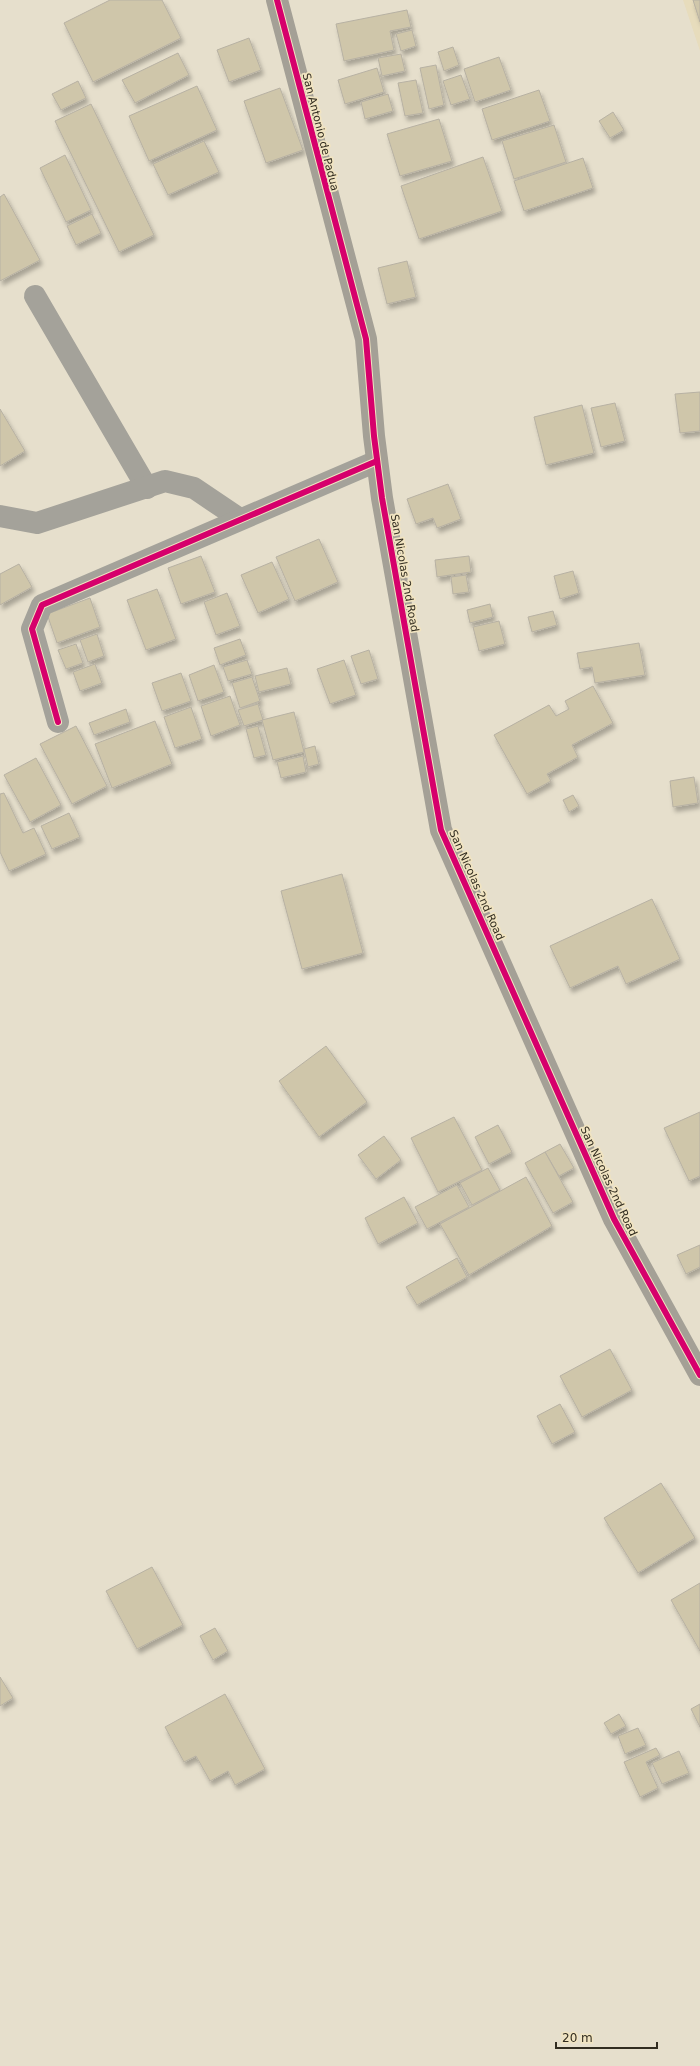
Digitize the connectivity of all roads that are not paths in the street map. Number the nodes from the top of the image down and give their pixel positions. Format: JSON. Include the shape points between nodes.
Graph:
{"nodes":[{"id":1,"x":276,"y":0,"type":"edge"},
{"id":2,"x":346,"y":269,"type":"joint"},
{"id":3,"x":35,"y":296,"type":"dead end"},
{"id":4,"x":377,"y":461,"type":"junction"},
{"id":5,"x":147,"y":488,"type":"junction"},
{"id":6,"x":0,"y":516,"type":"edge"},
{"id":7,"x":240,"y":519,"type":"junction"},
{"id":8,"x":58,"y":722,"type":"dead end"},
{"id":9,"x":700,"y":1375,"type":"edge"}],
"edges":[{"from":1,"to":2,"type":"street","name":"San Antonio de Padua"},
{"from":2,"to":4,"type":"street","name":"San Nicolas 2nd Road","via":[[366,339]]},
{"from":3,"to":5,"type":"street"},
{"from":4,"to":7,"type":"street"},
{"from":4,"to":9,"type":"street","name":"San Nicolas 2nd Road","via":[[441,830],[614,1219]]},
{"from":5,"to":6,"type":"street","via":[[37,523]]},
{"from":5,"to":7,"type":"street","via":[[165,482],[194,488]]},
{"from":7,"to":8,"type":"street","via":[[42,605],[32,629]]}]}
